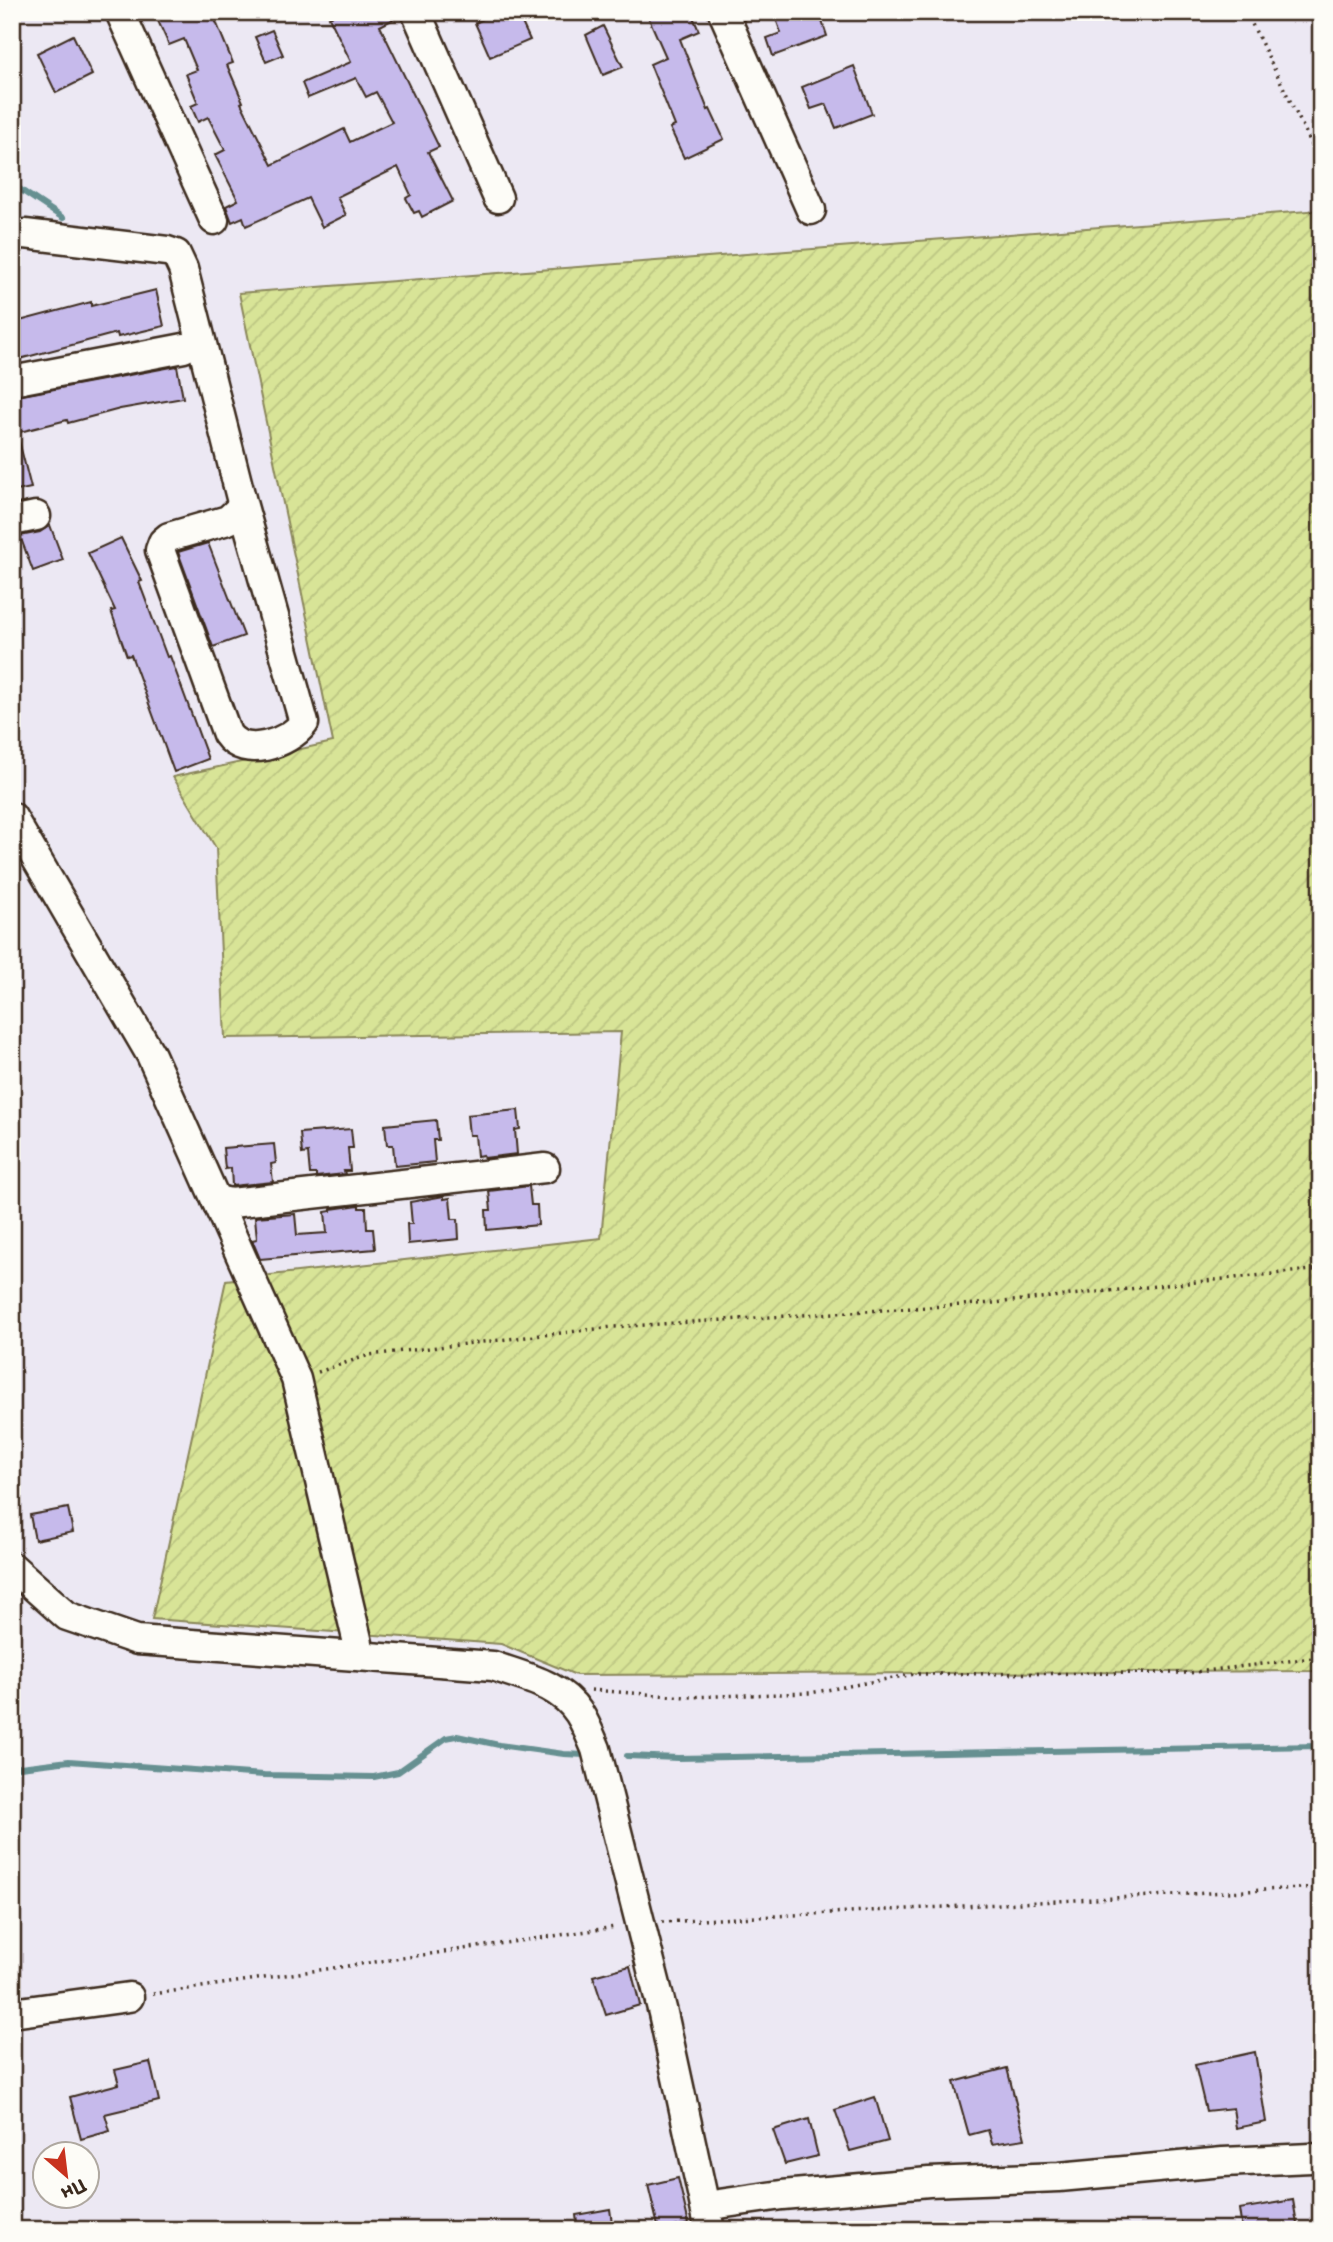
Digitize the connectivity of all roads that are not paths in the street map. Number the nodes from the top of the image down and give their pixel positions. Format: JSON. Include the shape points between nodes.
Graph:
{"nodes":[{"id":1,"x":120,"y":12,"type":"edge"},
{"id":2,"x":416,"y":12,"type":"edge"},
{"id":3,"x":723,"y":12,"type":"edge"},
{"id":4,"x":498,"y":198,"type":"dead end"},
{"id":5,"x":811,"y":210,"type":"dead end"},
{"id":6,"x":214,"y":220,"type":"dead end"},
{"id":7,"x":12,"y":235,"type":"edge"},
{"id":8,"x":184,"y":348,"type":"dead end"},
{"id":9,"x":12,"y":381,"type":"edge"},
{"id":10,"x":243,"y":506,"type":"junction"},
{"id":11,"x":14,"y":826,"type":"edge"},
{"id":12,"x":545,"y":1168,"type":"dead end"},
{"id":13,"x":216,"y":1200,"type":"junction"},
{"id":14,"x":12,"y":1567,"type":"edge"},
{"id":15,"x":361,"y":1656,"type":"junction"},
{"id":16,"x":129,"y":1997,"type":"road end"},
{"id":17,"x":12,"y":2013,"type":"edge"},
{"id":18,"x":1311,"y":2158,"type":"dead end"},
{"id":19,"x":708,"y":2218,"type":"edge"}],
"edges":[{"from":1,"to":6,"type":"street"},
{"from":2,"to":4,"type":"street"},
{"from":3,"to":5,"type":"street"},
{"from":7,"to":10,"type":"street","via":[[176,254]]},
{"from":8,"to":9,"type":"street"},
{"from":10,"to":10,"type":"street","via":[[228,520],[169,537],[160,550],[227,734],[243,745],[269,746],[287,740],[304,723]]},
{"from":11,"to":13,"type":"street","via":[[151,1055]]},
{"from":12,"to":13,"type":"street","via":[[231,1203]]},
{"from":13,"to":15,"type":"street","via":[[296,1379]]},
{"from":14,"to":15,"type":"street","via":[[67,1616],[137,1640]]},
{"from":15,"to":19,"type":"street","via":[[493,1666],[544,1684],[564,1695],[579,1713],[596,1749],[641,1923]]},
{"from":16,"to":17,"type":"street"},
{"from":18,"to":19,"type":"street","via":[[782,2195]]}]}
